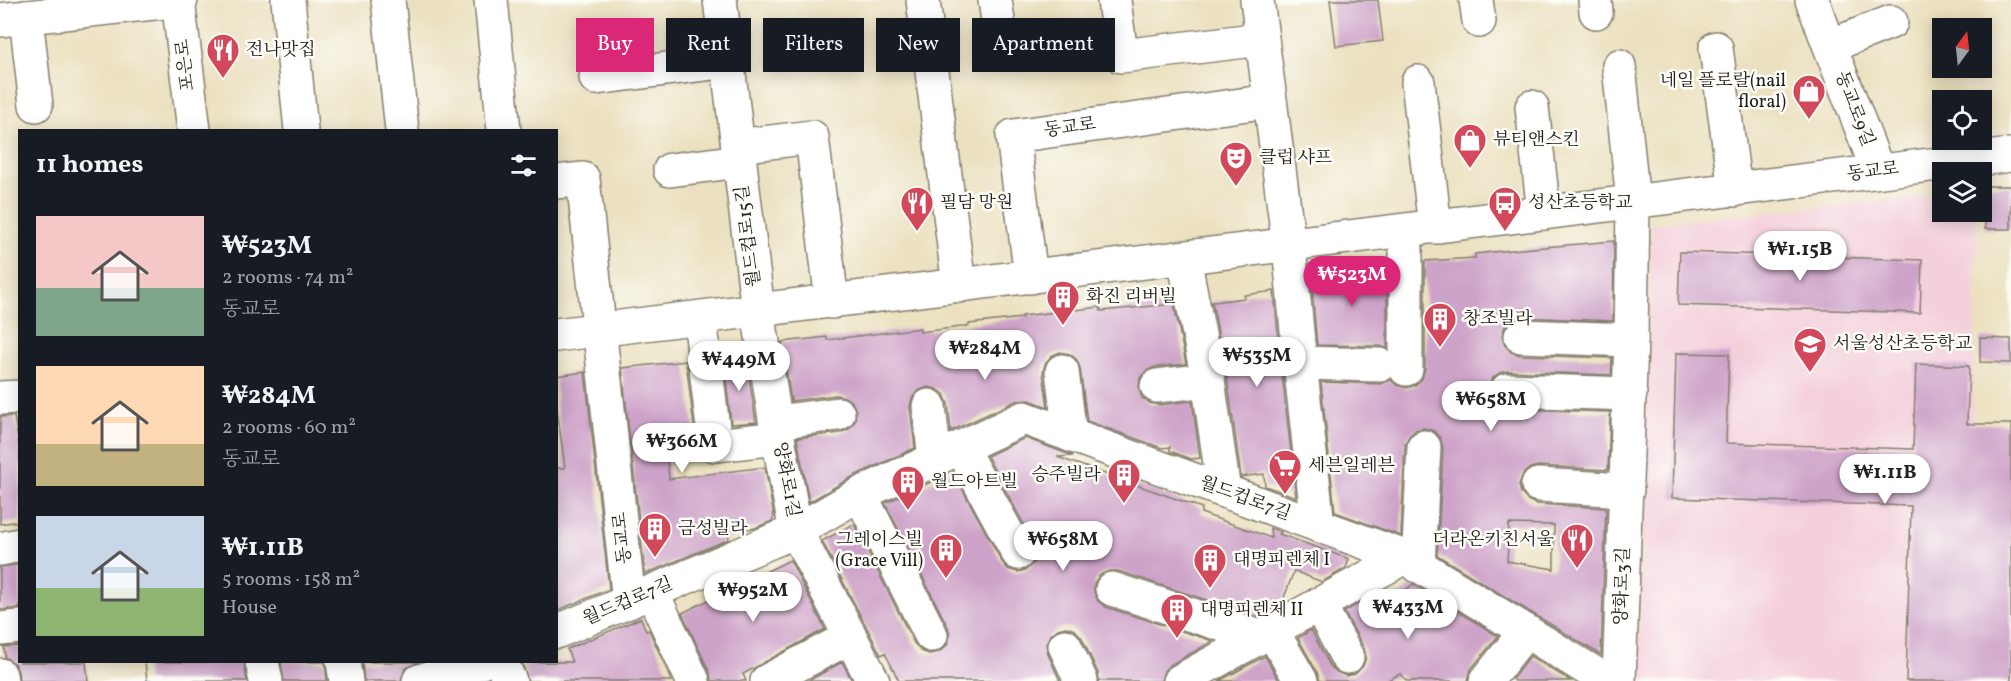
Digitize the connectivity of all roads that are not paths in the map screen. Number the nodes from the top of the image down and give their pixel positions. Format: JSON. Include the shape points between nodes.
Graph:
{"nodes":[{"id":1,"x":179,"y":0,"type":"edge"},
{"id":2,"x":288,"y":0,"type":"edge"},
{"id":3,"x":388,"y":0,"type":"edge"},
{"id":4,"x":491,"y":0,"type":"edge"},
{"id":5,"x":720,"y":0,"type":"edge"},
{"id":6,"x":923,"y":0,"type":"edge"},
{"id":7,"x":1114,"y":0,"type":"edge"},
{"id":8,"x":1257,"y":0,"type":"edge"},
{"id":9,"x":1812,"y":0,"type":"edge"},
{"id":10,"x":13,"y":18,"type":"edge"},
{"id":11,"x":723,"y":18,"type":"edge"},
{"id":12,"x":1891,"y":22,"type":"dead end"},
{"id":13,"x":1262,"y":39,"type":"junction"},
{"id":14,"x":1830,"y":46,"type":"junction"},
{"id":15,"x":1716,"y":48,"type":"dead end"},
{"id":16,"x":1619,"y":66,"type":"dead end"},
{"id":17,"x":666,"y":70,"type":"edge"},
{"id":18,"x":730,"y":72,"type":"edge"},
{"id":19,"x":596,"y":78,"type":"dead end"},
{"id":20,"x":1418,"y":82,"type":"dead end"},
{"id":21,"x":1270,"y":101,"type":"junction"},
{"id":22,"x":36,"y":105,"type":"dead end"},
{"id":23,"x":1532,"y":107,"type":"dead end"},
{"id":24,"x":194,"y":129,"type":"edge"},
{"id":25,"x":301,"y":129,"type":"edge"},
{"id":26,"x":402,"y":129,"type":"edge"},
{"id":27,"x":504,"y":129,"type":"edge"},
{"id":28,"x":739,"y":154,"type":"junction"},
{"id":29,"x":2011,"y":155,"type":"edge"},
{"id":30,"x":670,"y":170,"type":"dead end"},
{"id":31,"x":1878,"y":171,"type":"junction"},
{"id":32,"x":558,"y":182,"type":"edge"},
{"id":33,"x":1735,"y":190,"type":"junction"},
{"id":34,"x":1633,"y":202,"type":"junction"},
{"id":35,"x":1544,"y":213,"type":"junction"},
{"id":36,"x":1420,"y":229,"type":"junction"},
{"id":37,"x":1289,"y":246,"type":"junction"},
{"id":38,"x":1184,"y":258,"type":"junction"},
{"id":39,"x":1031,"y":277,"type":"junction"},
{"id":40,"x":959,"y":286,"type":"junction"},
{"id":41,"x":832,"y":302,"type":"junction"},
{"id":42,"x":758,"y":311,"type":"junction"},
{"id":43,"x":700,"y":318,"type":"junction"},
{"id":44,"x":601,"y":330,"type":"junction"},
{"id":45,"x":558,"y":336,"type":"edge"},
{"id":46,"x":1521,"y":336,"type":"dead end"},
{"id":47,"x":1632,"y":340,"type":"junction"},
{"id":48,"x":1300,"y":363,"type":"junction"},
{"id":49,"x":1062,"y":371,"type":"dead end"},
{"id":50,"x":1208,"y":380,"type":"junction"},
{"id":51,"x":1157,"y":386,"type":"dead end"},
{"id":52,"x":1507,"y":390,"type":"dead end"},
{"id":53,"x":1630,"y":394,"type":"junction"},
{"id":54,"x":18,"y":397,"type":"edge"},
{"id":55,"x":0,"y":398,"type":"edge"},
{"id":56,"x":929,"y":406,"type":"dead end"},
{"id":57,"x":838,"y":414,"type":"dead end"},
{"id":58,"x":777,"y":430,"type":"junction"},
{"id":59,"x":1070,"y":435,"type":"junction"},
{"id":60,"x":1424,"y":447,"type":"dead end"},
{"id":61,"x":948,"y":454,"type":"junction"},
{"id":62,"x":1538,"y":484,"type":"dead end"},
{"id":63,"x":1627,"y":490,"type":"junction"},
{"id":64,"x":1224,"y":491,"type":"junction"},
{"id":65,"x":860,"y":494,"type":"junction"},
{"id":66,"x":1318,"y":525,"type":"junction"},
{"id":67,"x":796,"y":531,"type":"junction"},
{"id":68,"x":18,"y":545,"type":"edge"},
{"id":69,"x":0,"y":549,"type":"edge"},
{"id":70,"x":1018,"y":553,"type":"dead end"},
{"id":71,"x":1412,"y":562,"type":"junction"},
{"id":72,"x":1112,"y":589,"type":"dead end"},
{"id":73,"x":640,"y":597,"type":"junction"},
{"id":74,"x":1319,"y":604,"type":"junction"},
{"id":75,"x":18,"y":627,"type":"edge"},
{"id":76,"x":0,"y":629,"type":"edge"},
{"id":77,"x":558,"y":631,"type":"edge"},
{"id":78,"x":1526,"y":631,"type":"junction"},
{"id":79,"x":931,"y":634,"type":"dead end"},
{"id":80,"x":1266,"y":634,"type":"junction"},
{"id":81,"x":850,"y":637,"type":"junction"},
{"id":82,"x":1065,"y":646,"type":"dead end"},
{"id":83,"x":1347,"y":657,"type":"dead end"},
{"id":84,"x":262,"y":663,"type":"edge"},
{"id":85,"x":343,"y":663,"type":"edge"},
{"id":86,"x":479,"y":663,"type":"edge"},
{"id":87,"x":501,"y":663,"type":"edge"},
{"id":88,"x":1228,"y":669,"type":"edge"},
{"id":89,"x":0,"y":675,"type":"edge"},
{"id":90,"x":1,"y":681,"type":"edge"},
{"id":91,"x":266,"y":681,"type":"edge"},
{"id":92,"x":346,"y":681,"type":"edge"},
{"id":93,"x":419,"y":681,"type":"edge"},
{"id":94,"x":510,"y":681,"type":"edge"},
{"id":95,"x":693,"y":681,"type":"edge"},
{"id":96,"x":766,"y":681,"type":"edge"},
{"id":97,"x":873,"y":681,"type":"edge"},
{"id":98,"x":1081,"y":681,"type":"edge"},
{"id":99,"x":1180,"y":681,"type":"edge"},
{"id":100,"x":1301,"y":681,"type":"edge"},
{"id":101,"x":1486,"y":681,"type":"edge"},
{"id":102,"x":1607,"y":681,"type":"edge"},
{"id":103,"x":1619,"y":681,"type":"edge"}],
"edges":[{"from":1,"to":10,"type":"street"},
{"from":1,"to":24,"type":"street","name":"포은로"},
{"from":2,"to":25,"type":"street"},
{"from":3,"to":26,"type":"street"},
{"from":4,"to":27,"type":"street"},
{"from":5,"to":11,"type":"street","name":"월드컵로15길"},
{"from":6,"to":40,"type":"street"},
{"from":7,"to":13,"type":"street","via":[[1121,56]]},
{"from":8,"to":13,"type":"street"},
{"from":9,"to":14,"type":"street","name":"동교로9길"},
{"from":10,"to":22,"type":"street"},
{"from":12,"to":14,"type":"street"},
{"from":13,"to":21,"type":"street"},
{"from":14,"to":31,"type":"street","name":"동교로9길"},
{"from":15,"to":33,"type":"street"},
{"from":16,"to":34,"type":"street"},
{"from":17,"to":19,"type":"street"},
{"from":18,"to":28,"type":"street","name":"월드컵로15길"},
{"from":20,"to":36,"type":"street"},
{"from":21,"to":37,"type":"street"},
{"from":21,"to":39,"type":"street","name":"동교로","via":[[1012,136]]},
{"from":23,"to":35,"type":"street"},
{"from":28,"to":30,"type":"street","name":"월드컵로15길"},
{"from":28,"to":41,"type":"street","via":[[812,137]]},
{"from":28,"to":42,"type":"street","name":"월드컵로15길"},
{"from":29,"to":31,"type":"street","name":"동교로"},
{"from":31,"to":33,"type":"street","name":"동교로"},
{"from":32,"to":44,"type":"street","name":"동교로","via":[[583,179]]},
{"from":33,"to":34,"type":"street","name":"동교로"},
{"from":34,"to":35,"type":"street","name":"동교로"},
{"from":34,"to":47,"type":"street","name":"양화로3길"},
{"from":35,"to":36,"type":"street","name":"동교로"},
{"from":36,"to":37,"type":"street","name":"동교로"},
{"from":36,"to":48,"type":"street","via":[[1393,367]]},
{"from":37,"to":38,"type":"street","name":"동교로"},
{"from":37,"to":48,"type":"street"},
{"from":38,"to":39,"type":"street","name":"동교로"},
{"from":38,"to":50,"type":"street"},
{"from":39,"to":40,"type":"street","name":"동교로"},
{"from":40,"to":41,"type":"street","name":"동교로"},
{"from":41,"to":42,"type":"street","name":"동교로"},
{"from":42,"to":43,"type":"street","name":"동교로"},
{"from":42,"to":58,"type":"street","name":"양화로1길"},
{"from":43,"to":44,"type":"street","name":"동교로"},
{"from":43,"to":58,"type":"street","via":[[715,445]]},
{"from":44,"to":45,"type":"street","name":"동교로"},
{"from":44,"to":73,"type":"street","name":"동교로"},
{"from":46,"to":47,"type":"street"},
{"from":47,"to":53,"type":"street","name":"양화로3길"},
{"from":48,"to":66,"type":"street"},
{"from":49,"to":59,"type":"street"},
{"from":50,"to":51,"type":"street"},
{"from":50,"to":64,"type":"street"},
{"from":52,"to":53,"type":"street"},
{"from":53,"to":63,"type":"street","name":"양화로3길"},
{"from":54,"to":55,"type":"street"},
{"from":56,"to":61,"type":"street"},
{"from":57,"to":58,"type":"street"},
{"from":58,"to":67,"type":"street","name":"양화로1길"},
{"from":59,"to":61,"type":"street","name":"월드컵로7길","via":[[1023,418]]},
{"from":59,"to":64,"type":"street","name":"월드컵로7길"},
{"from":60,"to":71,"type":"street"},
{"from":61,"to":65,"type":"street","name":"월드컵로7길"},
{"from":61,"to":70,"type":"street"},
{"from":62,"to":63,"type":"street"},
{"from":63,"to":103,"type":"street","name":"양화로3길"},
{"from":64,"to":66,"type":"street","name":"월드컵로7길"},
{"from":65,"to":67,"type":"street","name":"월드컵로7길"},
{"from":65,"to":79,"type":"street"},
{"from":66,"to":71,"type":"street","name":"월드컵로7길"},
{"from":67,"to":73,"type":"street","name":"월드컵로7길"},
{"from":67,"to":81,"type":"street","name":"양화로1길"},
{"from":68,"to":69,"type":"street"},
{"from":71,"to":74,"type":"street"},
{"from":71,"to":78,"type":"street","name":"월드컵로7길"},
{"from":72,"to":80,"type":"street"},
{"from":73,"to":77,"type":"street","name":"월드컵로7길"},
{"from":73,"to":95,"type":"street","name":"동교로"},
{"from":74,"to":80,"type":"street"},
{"from":74,"to":83,"type":"street"},
{"from":75,"to":76,"type":"street"},
{"from":78,"to":101,"type":"street"},
{"from":78,"to":102,"type":"street","name":"월드컵로7길"},
{"from":80,"to":88,"type":"street"},
{"from":80,"to":100,"type":"street"},
{"from":81,"to":96,"type":"street"},
{"from":81,"to":97,"type":"street","name":"양화로1길"},
{"from":82,"to":98,"type":"street"},
{"from":84,"to":91,"type":"street"},
{"from":85,"to":92,"type":"street"},
{"from":86,"to":93,"type":"street"},
{"from":87,"to":94,"type":"street"},
{"from":88,"to":99,"type":"street"},
{"from":89,"to":90,"type":"street"}]}
